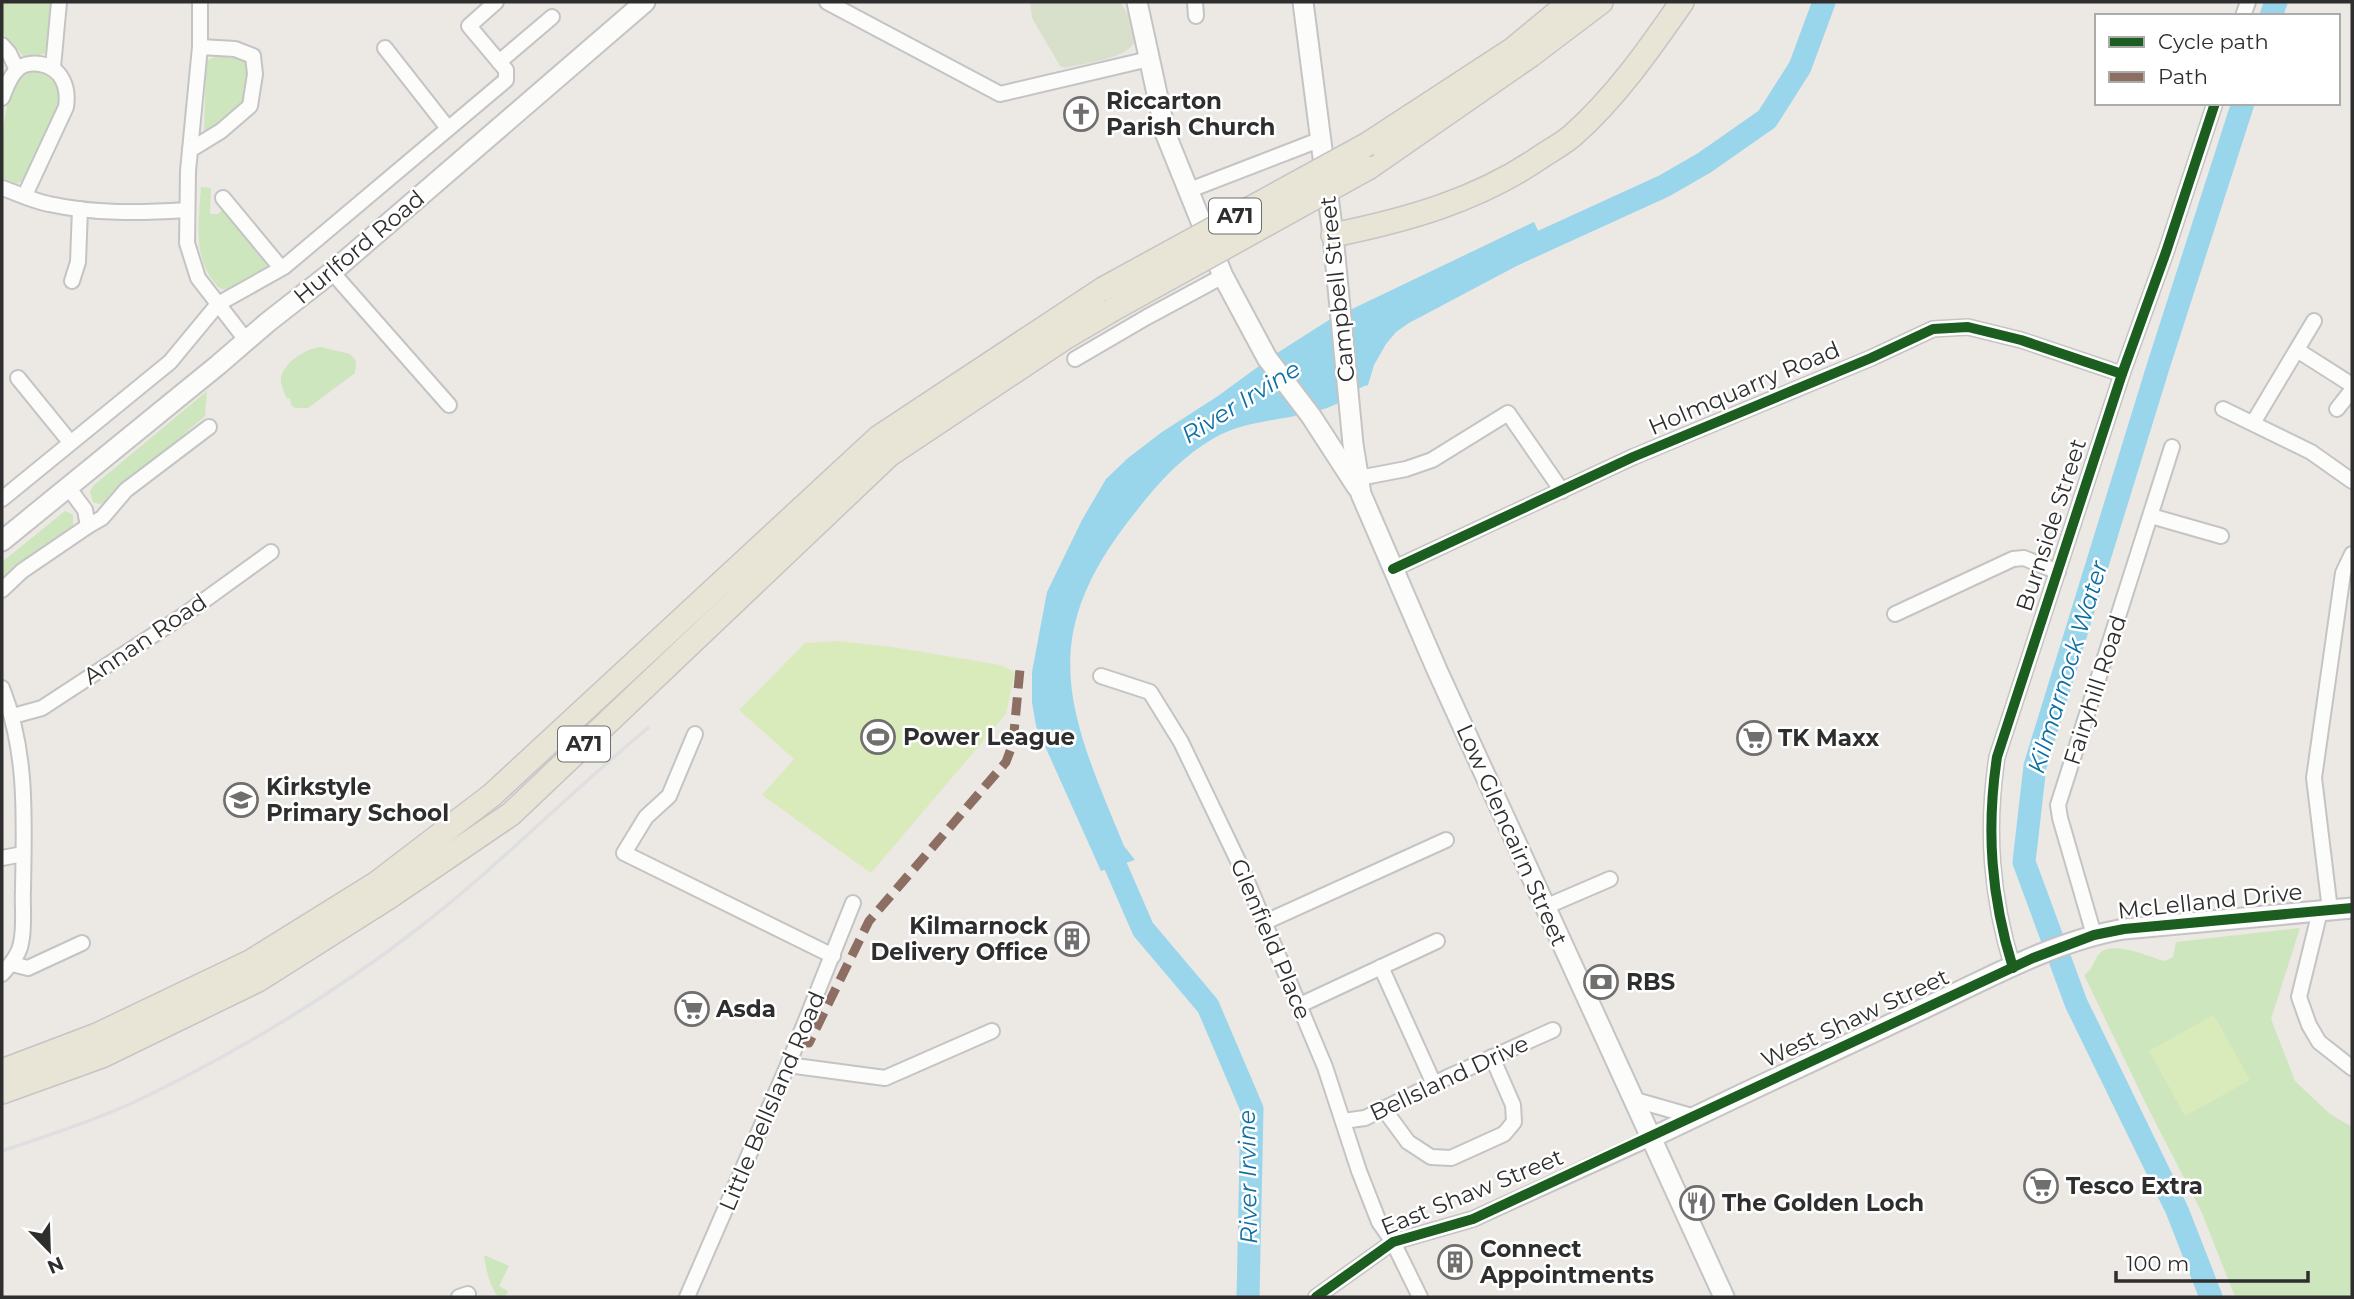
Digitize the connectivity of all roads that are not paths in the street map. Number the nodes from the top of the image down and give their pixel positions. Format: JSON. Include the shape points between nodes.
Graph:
{"nodes":[{"id":1,"x":60,"y":2,"type":"edge"},
{"id":2,"x":200,"y":2,"type":"edge"},
{"id":3,"x":496,"y":2,"type":"edge"},
{"id":4,"x":645,"y":2,"type":"edge"},
{"id":5,"x":827,"y":2,"type":"edge"},
{"id":6,"x":1138,"y":2,"type":"edge"},
{"id":7,"x":1303,"y":2,"type":"edge"},
{"id":8,"x":1570,"y":2,"type":"edge"},
{"id":9,"x":1601,"y":2,"type":"edge"},
{"id":10,"x":1682,"y":2,"type":"edge"},
{"id":11,"x":552,"y":17,"type":"dead end"},
{"id":12,"x":2,"y":45,"type":"edge"},
{"id":13,"x":200,"y":47,"type":"junction"},
{"id":14,"x":385,"y":48,"type":"dead end"},
{"id":15,"x":1149,"y":59,"type":"junction"},
{"id":16,"x":499,"y":62,"type":"junction"},
{"id":17,"x":53,"y":67,"type":"junction"},
{"id":18,"x":17,"y":70,"type":"junction"},
{"id":19,"x":2,"y":98,"type":"edge"},
{"id":20,"x":2214,"y":105,"type":"edge"},
{"id":21,"x":447,"y":127,"type":"junction"},
{"id":22,"x":1319,"y":140,"type":"junction"},
{"id":23,"x":190,"y":150,"type":"junction"},
{"id":24,"x":2,"y":188,"type":"edge"},
{"id":25,"x":1187,"y":191,"type":"junction"},
{"id":26,"x":25,"y":195,"type":"junction"},
{"id":27,"x":223,"y":198,"type":"dead end"},
{"id":28,"x":80,"y":209,"type":"junction"},
{"id":29,"x":186,"y":210,"type":"junction"},
{"id":30,"x":1333,"y":235,"type":"junction"},
{"id":31,"x":281,"y":268,"type":"junction"},
{"id":32,"x":332,"y":272,"type":"junction"},
{"id":33,"x":1223,"y":276,"type":"junction"},
{"id":34,"x":72,"y":281,"type":"dead end"},
{"id":35,"x":218,"y":304,"type":"junction"},
{"id":36,"x":2314,"y":321,"type":"dead end"},
{"id":37,"x":246,"y":340,"type":"junction"},
{"id":38,"x":2297,"y":350,"type":"junction"},
{"id":39,"x":1075,"y":359,"type":"dead end"},
{"id":40,"x":2122,"y":374,"type":"junction"},
{"id":41,"x":18,"y":378,"type":"dead end"},
{"id":42,"x":2352,"y":387,"type":"edge"},
{"id":43,"x":449,"y":405,"type":"dead end"},
{"id":44,"x":2337,"y":409,"type":"dead end"},
{"id":45,"x":2223,"y":410,"type":"dead end"},
{"id":46,"x":2253,"y":423,"type":"junction"},
{"id":47,"x":209,"y":427,"type":"dead end"},
{"id":48,"x":70,"y":442,"type":"junction"},
{"id":49,"x":1329,"y":443,"type":"junction"},
{"id":50,"x":1353,"y":444,"type":"junction"},
{"id":51,"x":2172,"y":447,"type":"dead end"},
{"id":52,"x":2352,"y":481,"type":"edge"},
{"id":53,"x":1360,"y":486,"type":"junction"},
{"id":54,"x":68,"y":487,"type":"junction"},
{"id":55,"x":1562,"y":491,"type":"junction"},
{"id":56,"x":2,"y":499,"type":"edge"},
{"id":57,"x":2151,"y":516,"type":"junction"},
{"id":58,"x":89,"y":526,"type":"junction"},
{"id":59,"x":2221,"y":536,"type":"dead end"},
{"id":60,"x":2,"y":541,"type":"edge"},
{"id":61,"x":271,"y":552,"type":"dead end"},
{"id":62,"x":2352,"y":554,"type":"edge"},
{"id":63,"x":1393,"y":569,"type":"junction"},
{"id":64,"x":2058,"y":572,"type":"junction"},
{"id":65,"x":2,"y":590,"type":"edge"},
{"id":66,"x":1895,"y":614,"type":"dead end"},
{"id":67,"x":1101,"y":676,"type":"dead end"},
{"id":68,"x":2,"y":688,"type":"edge"},
{"id":69,"x":13,"y":716,"type":"junction"},
{"id":70,"x":695,"y":734,"type":"dead end"},
{"id":71,"x":1446,"y":840,"type":"dead end"},
{"id":72,"x":23,"y":854,"type":"junction"},
{"id":73,"x":2,"y":858,"type":"edge"},
{"id":74,"x":1610,"y":879,"type":"dead end"},
{"id":75,"x":853,"y":903,"type":"dead end"},
{"id":76,"x":1545,"y":907,"type":"junction"},
{"id":77,"x":2352,"y":908,"type":"edge"},
{"id":78,"x":2325,"y":910,"type":"junction"},
{"id":79,"x":1263,"y":923,"type":"junction"},
{"id":80,"x":2094,"y":934,"type":"junction"},
{"id":81,"x":1437,"y":941,"type":"dead end"},
{"id":82,"x":82,"y":943,"type":"dead end"},
{"id":83,"x":833,"y":956,"type":"junction"},
{"id":84,"x":2033,"y":958,"type":"joint"},
{"id":85,"x":1381,"y":967,"type":"junction"},
{"id":86,"x":2013,"y":968,"type":"junction"},
{"id":87,"x":7,"y":969,"type":"edge"},
{"id":88,"x":1300,"y":1005,"type":"junction"},
{"id":89,"x":1553,"y":1030,"type":"dead end"},
{"id":90,"x":992,"y":1031,"type":"dead end"},
{"id":91,"x":1492,"y":1057,"type":"junction"},
{"id":92,"x":789,"y":1065,"type":"junction"},
{"id":93,"x":2352,"y":1068,"type":"edge"},
{"id":94,"x":2,"y":1071,"type":"edge"},
{"id":95,"x":1434,"y":1084,"type":"junction"},
{"id":96,"x":2,"y":1092,"type":"edge"},
{"id":97,"x":1632,"y":1099,"type":"junction"},
{"id":98,"x":1384,"y":1108,"type":"junction"},
{"id":99,"x":1695,"y":1117,"type":"junction"},
{"id":100,"x":1343,"y":1121,"type":"junction"},
{"id":101,"x":1653,"y":1137,"type":"junction"},
{"id":102,"x":1393,"y":1242,"type":"junction"},
{"id":103,"x":687,"y":1297,"type":"edge"},
{"id":104,"x":1316,"y":1297,"type":"edge"},
{"id":105,"x":1420,"y":1297,"type":"edge"},
{"id":106,"x":1724,"y":1297,"type":"edge"}],
"edges":[{"from":1,"to":17,"type":"street"},
{"from":2,"to":13,"type":"street"},
{"from":3,"to":16,"type":"street","via":[[469,26]]},
{"from":4,"to":32,"type":"main road","name":"Hurlford Road"},
{"from":5,"to":15,"type":"street","via":[[1000,94]]},
{"from":6,"to":15,"type":"main road"},
{"from":7,"to":22,"type":"main road","name":"Campbell Street"},
{"from":8,"to":94,"type":"main road","number":"A71","bridge":true,"via":[[1513,50],[1368,144],[1103,289],[878,437],[492,795],[377,883],[250,962],[97,1035]]},
{"from":9,"to":96,"type":"main road","number":"A71","bridge":true,"via":[[1368,168],[1066,337],[889,456],[511,814],[258,981],[102,1056]]},
{"from":10,"to":30,"type":"main road","via":[[1615,91],[1572,136],[1524,169],[1456,203]]},
{"from":11,"to":16,"type":"street"},
{"from":12,"to":18,"type":"street"},
{"from":13,"to":23,"type":"street"},
{"from":13,"to":23,"type":"street","via":[[253,56],[255,74],[250,106]]},
{"from":14,"to":21,"type":"street"},
{"from":15,"to":25,"type":"main road","via":[[1166,135]]},
{"from":16,"to":21,"type":"street","name":"Hurlford Road","via":[[506,70],[506,80]]},
{"from":17,"to":18,"type":"street","via":[[33,63]]},
{"from":17,"to":26,"type":"street","via":[[68,94],[66,107]]},
{"from":18,"to":19,"type":"street"},
{"from":20,"to":40,"type":"street","name":"Burnside Street"},
{"from":21,"to":31,"type":"street","name":"Hurlford Road"},
{"from":22,"to":25,"type":"street"},
{"from":22,"to":30,"type":"main road","name":"Campbell Street"},
{"from":23,"to":29,"type":"street"},
{"from":24,"to":26,"type":"street"},
{"from":25,"to":33,"type":"main road"},
{"from":26,"to":28,"type":"street","via":[[46,204]]},
{"from":27,"to":31,"type":"street"},
{"from":28,"to":29,"type":"street"},
{"from":28,"to":34,"type":"street","via":[[78,262]]},
{"from":29,"to":35,"type":"street","via":[[187,243],[198,278]]},
{"from":30,"to":50,"type":"main road","name":"Campbell Street"},
{"from":31,"to":35,"type":"street","name":"Hurlford Road"},
{"from":32,"to":37,"type":"main road","name":"Hurlford Road"},
{"from":32,"to":43,"type":"street"},
{"from":33,"to":39,"type":"street"},
{"from":33,"to":49,"type":"main road","via":[[1267,358]]},
{"from":35,"to":37,"type":"street"},
{"from":35,"to":48,"type":"street","name":"Hurlford Road","via":[[170,362]]},
{"from":36,"to":38,"type":"street"},
{"from":37,"to":54,"type":"main road","name":"Hurlford Road"},
{"from":38,"to":42,"type":"street"},
{"from":38,"to":46,"type":"street"},
{"from":40,"to":55,"type":"street","name":"Holmquarry Road","via":[[1968,327],[1933,329]]},
{"from":40,"to":64,"type":"street","name":"Burnside Street"},
{"from":41,"to":48,"type":"street"},
{"from":42,"to":44,"type":"street"},
{"from":45,"to":46,"type":"street"},
{"from":46,"to":52,"type":"street","via":[[2311,452]]},
{"from":47,"to":58,"type":"street","via":[[126,490],[102,519]]},
{"from":48,"to":56,"type":"street","name":"Hurlford Road"},
{"from":49,"to":50,"type":"main road"},
{"from":49,"to":53,"type":"main road"},
{"from":50,"to":53,"type":"main road","name":"Campbell Street"},
{"from":51,"to":57,"type":"street","name":"Fairyhill Road"},
{"from":53,"to":55,"type":"street","via":[[1432,460],[1508,412]]},
{"from":53,"to":63,"type":"main road","name":"Campbell Street"},
{"from":54,"to":58,"type":"street","via":[[85,510]]},
{"from":54,"to":60,"type":"main road","name":"Hurlford Road"},
{"from":55,"to":63,"type":"street","name":"Holmquarry Road"},
{"from":57,"to":59,"type":"street"},
{"from":57,"to":80,"type":"street","name":"Fairyhill Road","via":[[2058,805]]},
{"from":58,"to":65,"type":"street"},
{"from":61,"to":69,"type":"street","name":"Annan Road","via":[[41,708]]},
{"from":62,"to":78,"type":"street","via":[[2343,573],[2314,778]]},
{"from":63,"to":76,"type":"main road","name":"Low Glencairn Street"},
{"from":64,"to":66,"type":"street","via":[[2024,558],[2013,559]]},
{"from":64,"to":86,"type":"street","name":"Burnside Street","via":[[1997,757],[1990,811],[1997,904]]},
{"from":67,"to":79,"type":"street","name":"Glenfield Place","via":[[1150,692],[1181,742]]},
{"from":68,"to":69,"type":"street"},
{"from":69,"to":72,"type":"street","via":[[22,765]]},
{"from":70,"to":83,"type":"street","via":[[669,796],[646,817],[624,853]]},
{"from":71,"to":79,"type":"street"},
{"from":72,"to":73,"type":"street"},
{"from":72,"to":87,"type":"street","via":[[22,943]]},
{"from":74,"to":76,"type":"street"},
{"from":75,"to":83,"type":"street","name":"Little Bellsland Road"},
{"from":76,"to":97,"type":"main road","name":"Low Glencairn Street"},
{"from":77,"to":78,"type":"main road","name":"McLelland Drive"},
{"from":78,"to":80,"type":"main road","name":"McLelland Drive"},
{"from":78,"to":93,"type":"street","via":[[2299,997],[2319,1042]]},
{"from":79,"to":88,"type":"street","name":"Glenfield Place"},
{"from":80,"to":84,"type":"main road","name":"McLelland Drive"},
{"from":81,"to":85,"type":"street"},
{"from":82,"to":87,"type":"street","via":[[28,968]]},
{"from":83,"to":92,"type":"street","name":"Little Bellsland Road"},
{"from":84,"to":86,"type":"main road","name":"West Shaw Street"},
{"from":85,"to":88,"type":"street"},
{"from":85,"to":95,"type":"street"},
{"from":86,"to":99,"type":"main road","name":"West Shaw Street"},
{"from":88,"to":100,"type":"street","name":"Glenfield Place"},
{"from":89,"to":91,"type":"street","name":"Bellsland Drive"},
{"from":90,"to":92,"type":"street","via":[[885,1078]]},
{"from":91,"to":95,"type":"street","name":"Bellsland Drive"},
{"from":91,"to":98,"type":"street","via":[[1513,1105],[1514,1122],[1504,1134],[1451,1158],[1431,1157],[1408,1142]]},
{"from":92,"to":103,"type":"street","name":"Little Bellsland Road"},
{"from":95,"to":98,"type":"street","name":"Bellsland Drive"},
{"from":97,"to":99,"type":"street"},
{"from":97,"to":101,"type":"main road","name":"Low Glencairn Street"},
{"from":98,"to":100,"type":"street","name":"Bellsland Drive","via":[[1365,1118]]},
{"from":99,"to":101,"type":"main road","name":"West Shaw Street"},
{"from":100,"to":102,"type":"street","name":"Glenfield Place","via":[[1379,1222]]},
{"from":101,"to":102,"type":"street","name":"East Shaw Street","via":[[1473,1219]]},
{"from":101,"to":106,"type":"main road","name":"Low Glencairn Street"},
{"from":102,"to":104,"type":"street","name":"East Shaw Street"},
{"from":102,"to":105,"type":"street","name":"Glenfield Place"}]}
